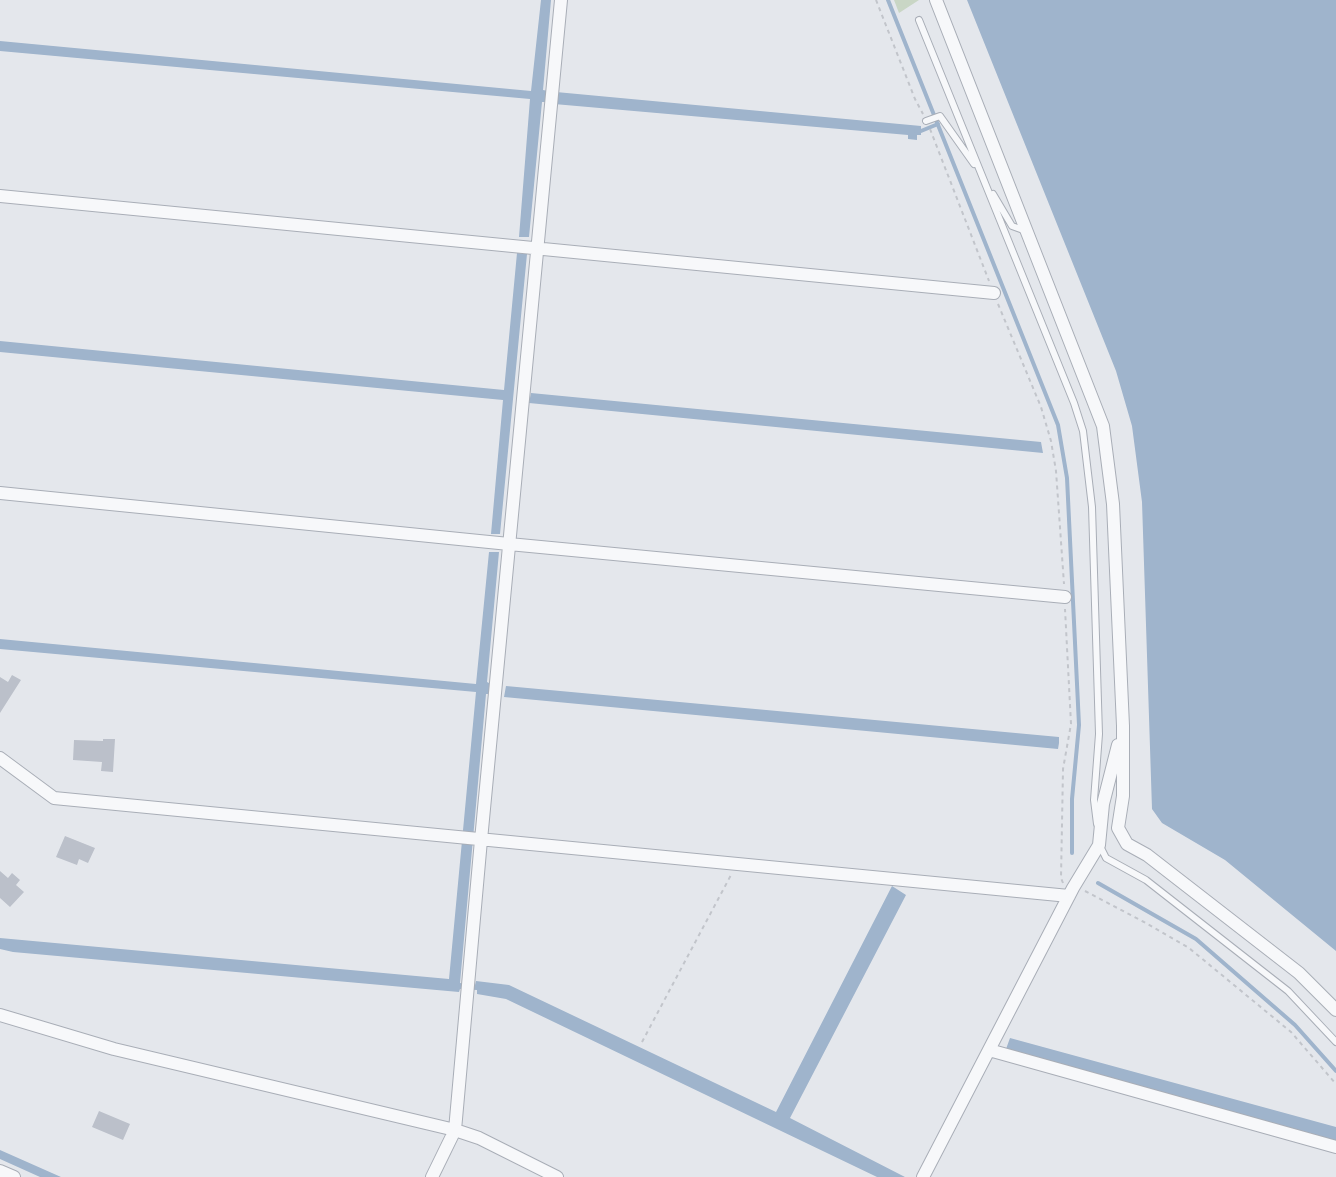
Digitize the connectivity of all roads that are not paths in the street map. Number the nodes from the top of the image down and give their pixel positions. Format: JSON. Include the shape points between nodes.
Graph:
{"nodes":[{"id":1,"x":561,"y":0,"type":"edge"},
{"id":2,"x":936,"y":0,"type":"edge"},
{"id":3,"x":919,"y":20,"type":"dead end"},
{"id":4,"x":926,"y":121,"type":"road end"},
{"id":5,"x":981,"y":174,"type":"junction"},
{"id":6,"x":0,"y":196,"type":"edge"},
{"id":7,"x":1028,"y":232,"type":"junction"},
{"id":8,"x":538,"y":248,"type":"junction"},
{"id":9,"x":994,"y":293,"type":"road end"},
{"id":10,"x":0,"y":493,"type":"edge"},
{"id":11,"x":509,"y":544,"type":"junction"},
{"id":12,"x":1065,"y":597,"type":"dead end"},
{"id":13,"x":1124,"y":726,"type":"junction"},
{"id":14,"x":0,"y":758,"type":"edge"},
{"id":15,"x":481,"y":840,"type":"junction"},
{"id":16,"x":1099,"y":845,"type":"junction"},
{"id":17,"x":1071,"y":892,"type":"junction"},
{"id":18,"x":1336,"y":1010,"type":"edge"},
{"id":19,"x":0,"y":1015,"type":"edge"},
{"id":20,"x":1336,"y":1042,"type":"edge"},
{"id":21,"x":989,"y":1050,"type":"junction"},
{"id":22,"x":455,"y":1130,"type":"junction"},
{"id":23,"x":1336,"y":1147,"type":"edge"},
{"id":24,"x":0,"y":1171,"type":"edge"},
{"id":25,"x":14,"y":1177,"type":"edge"},
{"id":26,"x":432,"y":1177,"type":"edge"},
{"id":27,"x":556,"y":1177,"type":"edge"},
{"id":28,"x":923,"y":1177,"type":"edge"}],
"edges":[{"from":1,"to":8,"type":"street"},
{"from":2,"to":7,"type":"street"},
{"from":3,"to":5,"type":"lane"},
{"from":4,"to":5,"type":"lane","via":[[940,116]]},
{"from":5,"to":7,"type":"lane","via":[[1012,226]]},
{"from":5,"to":16,"type":"lane","via":[[1083,431],[1092,507],[1099,734],[1094,800]]},
{"from":6,"to":8,"type":"street"},
{"from":7,"to":13,"type":"street","via":[[1103,426],[1113,504]]},
{"from":8,"to":9,"type":"street"},
{"from":8,"to":11,"type":"street"},
{"from":10,"to":11,"type":"street"},
{"from":11,"to":12,"type":"street"},
{"from":11,"to":15,"type":"street"},
{"from":13,"to":16,"type":"street","via":[[1103,804]]},
{"from":13,"to":18,"type":"street","via":[[1123,796],[1118,828],[1126,844],[1147,855],[1299,973]]},
{"from":14,"to":15,"type":"street","via":[[54,798]]},
{"from":15,"to":17,"type":"street"},
{"from":15,"to":22,"type":"street"},
{"from":16,"to":17,"type":"street"},
{"from":16,"to":20,"type":"lane","via":[[1106,858],[1146,880],[1288,991]]},
{"from":17,"to":21,"type":"street"},
{"from":19,"to":22,"type":"street","via":[[114,1049]]},
{"from":21,"to":23,"type":"street"},
{"from":21,"to":28,"type":"street"},
{"from":22,"to":26,"type":"street"},
{"from":22,"to":27,"type":"street","via":[[479,1138]]},
{"from":24,"to":25,"type":"street"}]}
